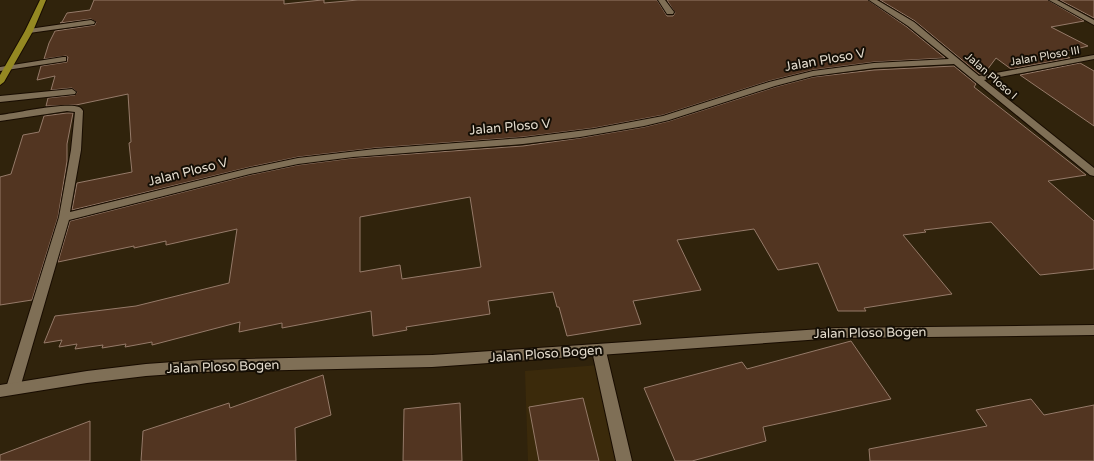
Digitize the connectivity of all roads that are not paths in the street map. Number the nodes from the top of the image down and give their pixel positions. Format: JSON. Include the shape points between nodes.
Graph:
{"nodes":[{"id":1,"x":43,"y":0,"type":"edge"},
{"id":2,"x":661,"y":0,"type":"edge"},
{"id":3,"x":872,"y":0,"type":"edge"},
{"id":4,"x":1052,"y":0,"type":"edge"},
{"id":5,"x":670,"y":12,"type":"dead end"},
{"id":6,"x":91,"y":22,"type":"dead end"},
{"id":7,"x":1094,"y":22,"type":"edge"},
{"id":8,"x":29,"y":31,"type":"junction"},
{"id":9,"x":1094,"y":57,"type":"edge"},
{"id":10,"x":63,"y":59,"type":"dead end"},
{"id":11,"x":957,"y":61,"type":"junction"},
{"id":12,"x":9,"y":67,"type":"junction"},
{"id":13,"x":0,"y":69,"type":"edge"},
{"id":14,"x":977,"y":79,"type":"junction"},
{"id":15,"x":0,"y":82,"type":"edge"},
{"id":16,"x":72,"y":92,"type":"dead end"},
{"id":17,"x":0,"y":99,"type":"edge"},
{"id":18,"x":0,"y":118,"type":"edge"},
{"id":19,"x":1094,"y":173,"type":"edge"},
{"id":20,"x":64,"y":217,"type":"junction"},
{"id":21,"x":1094,"y":330,"type":"edge"},
{"id":22,"x":599,"y":350,"type":"junction"},
{"id":23,"x":13,"y":388,"type":"junction"},
{"id":24,"x":0,"y":391,"type":"edge"},
{"id":25,"x":624,"y":461,"type":"edge"}],
"edges":[{"from":1,"to":8,"type":"main road"},
{"from":2,"to":5,"type":"street"},
{"from":3,"to":11,"type":"street","name":"Jalan Ploso I","via":[[911,24]]},
{"from":4,"to":7,"type":"street"},
{"from":6,"to":8,"type":"street"},
{"from":8,"to":12,"type":"main road"},
{"from":9,"to":14,"type":"street","name":"Jalan Ploso III"},
{"from":10,"to":12,"type":"street"},
{"from":11,"to":14,"type":"street","name":"Jalan Ploso I"},
{"from":11,"to":20,"type":"street","name":"Jalan Ploso V","via":[[861,67],[815,74],[668,117],[589,133],[330,156],[280,164]]},
{"from":12,"to":13,"type":"street"},
{"from":12,"to":15,"type":"main road"},
{"from":14,"to":19,"type":"street","name":"Jalan Ploso I"},
{"from":16,"to":17,"type":"street"},
{"from":18,"to":20,"type":"street","via":[[67,108],[77,109],[76,150]]},
{"from":20,"to":23,"type":"street"},
{"from":21,"to":22,"type":"street","name":"Jalan Ploso Bogen","via":[[836,332]]},
{"from":22,"to":23,"type":"street","name":"Jalan Ploso Bogen","via":[[432,361],[202,366],[138,371]]},
{"from":22,"to":25,"type":"street"},
{"from":23,"to":24,"type":"street","name":"Jalan Ploso Bogen"}]}
